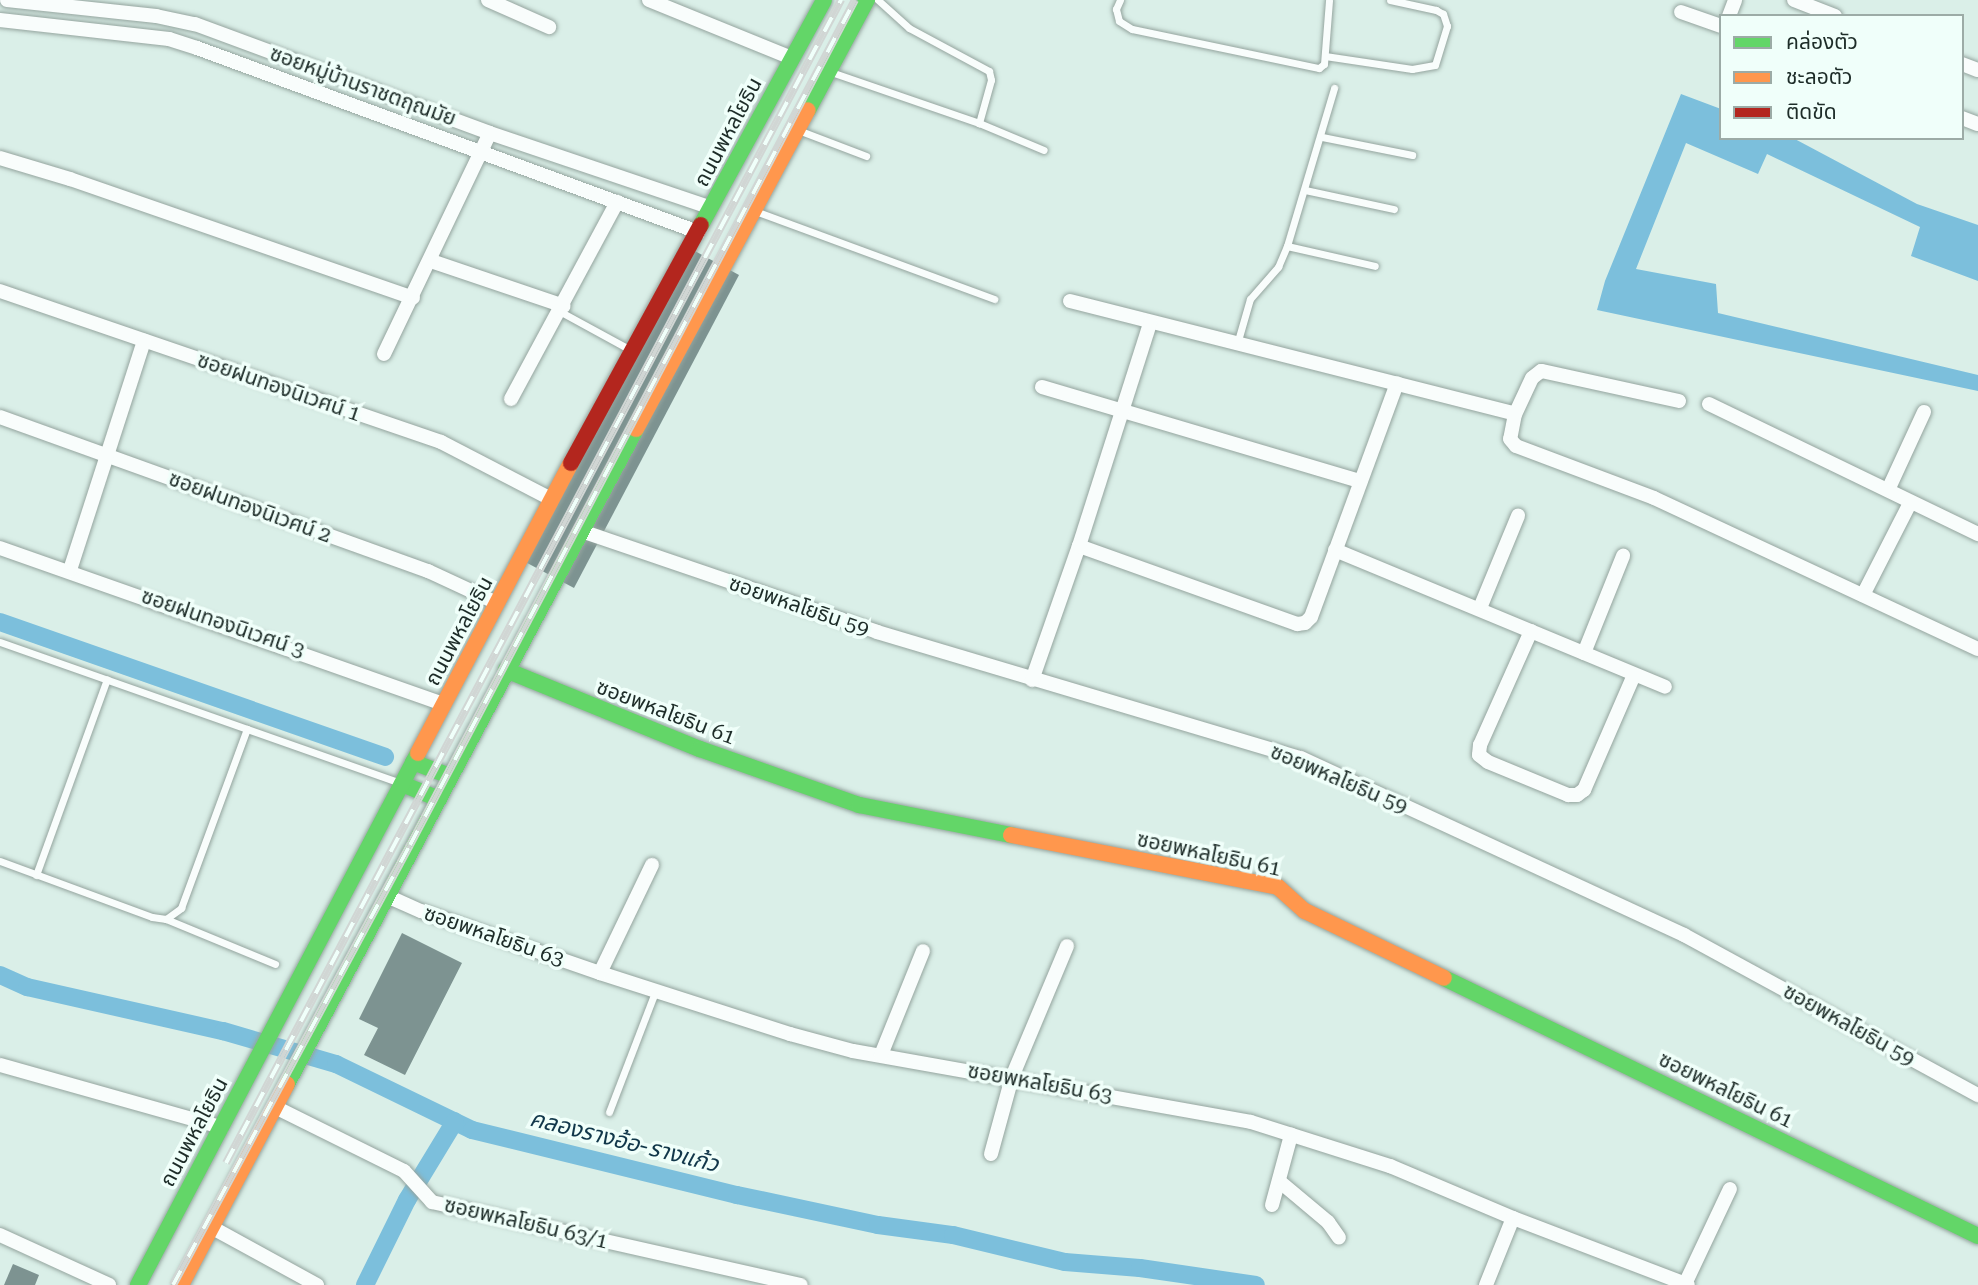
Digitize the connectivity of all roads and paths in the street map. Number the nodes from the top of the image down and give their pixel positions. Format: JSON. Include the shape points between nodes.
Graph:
{"nodes":[{"id":1,"x":7,"y":0,"type":"edge"},
{"id":2,"x":649,"y":0,"type":"edge"},
{"id":3,"x":824,"y":0,"type":"edge"},
{"id":4,"x":867,"y":0,"type":"edge"},
{"id":5,"x":878,"y":0,"type":"edge"},
{"id":6,"x":1120,"y":0,"type":"edge"},
{"id":7,"x":1329,"y":0,"type":"edge"},
{"id":8,"x":1390,"y":0,"type":"edge"},
{"id":9,"x":1794,"y":0,"type":"edge"},
{"id":10,"x":496,"y":2,"type":"edge"},
{"id":11,"x":33,"y":4,"type":"junction"},
{"id":12,"x":1681,"y":12,"type":"dead end"},
{"id":13,"x":1830,"y":14,"type":"edge"},
{"id":14,"x":0,"y":20,"type":"edge"},
{"id":15,"x":28,"y":23,"type":"junction"},
{"id":16,"x":1719,"y":25,"type":"edge"},
{"id":17,"x":549,"y":26,"type":"dead end"},
{"id":18,"x":1325,"y":56,"type":"junction"},
{"id":19,"x":792,"y":58,"type":"junction"},
{"id":20,"x":829,"y":71,"type":"junction"},
{"id":21,"x":1334,"y":88,"type":"dead end"},
{"id":22,"x":979,"y":123,"type":"junction"},
{"id":23,"x":797,"y":130,"type":"junction"},
{"id":24,"x":490,"y":133,"type":"junction"},
{"id":25,"x":1322,"y":136,"type":"junction"},
{"id":26,"x":1044,"y":150,"type":"dead end"},
{"id":27,"x":481,"y":153,"type":"junction"},
{"id":28,"x":1412,"y":155,"type":"dead end"},
{"id":29,"x":866,"y":156,"type":"dead end"},
{"id":30,"x":0,"y":158,"type":"edge"},
{"id":31,"x":1305,"y":190,"type":"junction"},
{"id":32,"x":617,"y":202,"type":"junction"},
{"id":33,"x":711,"y":208,"type":"junction"},
{"id":34,"x":1394,"y":209,"type":"dead end"},
{"id":35,"x":754,"y":211,"type":"junction"},
{"id":36,"x":698,"y":232,"type":"junction"},
{"id":37,"x":1287,"y":246,"type":"junction"},
{"id":38,"x":430,"y":261,"type":"junction"},
{"id":39,"x":1376,"y":266,"type":"dead end"},
{"id":40,"x":0,"y":292,"type":"edge"},
{"id":41,"x":413,"y":298,"type":"junction"},
{"id":42,"x":994,"y":299,"type":"dead end"},
{"id":43,"x":1070,"y":301,"type":"dead end"},
{"id":44,"x":562,"y":309,"type":"junction"},
{"id":45,"x":1150,"y":323,"type":"junction"},
{"id":46,"x":144,"y":341,"type":"junction"},
{"id":47,"x":1237,"y":345,"type":"junction"},
{"id":48,"x":633,"y":351,"type":"junction"},
{"id":49,"x":384,"y":354,"type":"dead end"},
{"id":50,"x":1397,"y":383,"type":"junction"},
{"id":51,"x":1042,"y":387,"type":"dead end"},
{"id":52,"x":512,"y":399,"type":"dead end"},
{"id":53,"x":1679,"y":401,"type":"dead end"},
{"id":54,"x":1709,"y":404,"type":"dead end"},
{"id":55,"x":1121,"y":411,"type":"junction"},
{"id":56,"x":1924,"y":412,"type":"dead end"},
{"id":57,"x":1515,"y":414,"type":"junction"},
{"id":58,"x":0,"y":418,"type":"edge"},
{"id":59,"x":107,"y":457,"type":"junction"},
{"id":60,"x":1360,"y":481,"type":"junction"},
{"id":61,"x":1888,"y":490,"type":"junction"},
{"id":62,"x":551,"y":499,"type":"junction"},
{"id":63,"x":1910,"y":503,"type":"junction"},
{"id":64,"x":1518,"y":516,"type":"dead end"},
{"id":65,"x":581,"y":531,"type":"junction"},
{"id":66,"x":1978,"y":534,"type":"edge"},
{"id":67,"x":1079,"y":546,"type":"junction"},
{"id":68,"x":0,"y":548,"type":"edge"},
{"id":69,"x":1335,"y":550,"type":"junction"},
{"id":70,"x":1623,"y":556,"type":"dead end"},
{"id":71,"x":70,"y":570,"type":"junction"},
{"id":72,"x":1863,"y":595,"type":"junction"},
{"id":73,"x":497,"y":603,"type":"junction"},
{"id":74,"x":1480,"y":608,"type":"junction"},
{"id":75,"x":1531,"y":631,"type":"junction"},
{"id":76,"x":0,"y":642,"type":"edge"},
{"id":77,"x":1978,"y":649,"type":"edge"},
{"id":78,"x":1584,"y":653,"type":"junction"},
{"id":79,"x":506,"y":670,"type":"junction"},
{"id":80,"x":1634,"y":675,"type":"junction"},
{"id":81,"x":107,"y":679,"type":"junction"},
{"id":82,"x":1032,"y":680,"type":"junction"},
{"id":83,"x":1665,"y":687,"type":"dead end"},
{"id":84,"x":444,"y":704,"type":"junction"},
{"id":85,"x":247,"y":729,"type":"junction"},
{"id":86,"x":413,"y":762,"type":"junction"},
{"id":87,"x":450,"y":776,"type":"junction"},
{"id":88,"x":402,"y":784,"type":"junction"},
{"id":89,"x":439,"y":799,"type":"junction"},
{"id":90,"x":0,"y":862,"type":"edge"},
{"id":91,"x":652,"y":864,"type":"dead end"},
{"id":92,"x":36,"y":875,"type":"junction"},
{"id":93,"x":387,"y":896,"type":"junction"},
{"id":94,"x":166,"y":919,"type":"junction"},
{"id":95,"x":1067,"y":946,"type":"dead end"},
{"id":96,"x":923,"y":951,"type":"dead end"},
{"id":97,"x":275,"y":964,"type":"dead end"},
{"id":98,"x":600,"y":973,"type":"junction"},
{"id":99,"x":655,"y":992,"type":"junction"},
{"id":100,"x":881,"y":1055,"type":"junction"},
{"id":101,"x":0,"y":1065,"type":"edge"},
{"id":102,"x":1012,"y":1077,"type":"junction"},
{"id":103,"x":1977,"y":1093,"type":"edge"},
{"id":104,"x":275,"y":1107,"type":"junction"},
{"id":105,"x":609,"y":1112,"type":"dead end"},
{"id":106,"x":221,"y":1126,"type":"junction"},
{"id":107,"x":1291,"y":1135,"type":"junction"},
{"id":108,"x":991,"y":1154,"type":"dead end"},
{"id":109,"x":1279,"y":1181,"type":"junction"},
{"id":110,"x":1730,"y":1189,"type":"dead end"},
{"id":111,"x":1272,"y":1205,"type":"dead end"},
{"id":112,"x":1513,"y":1218,"type":"junction"},
{"id":113,"x":211,"y":1227,"type":"junction"},
{"id":114,"x":0,"y":1235,"type":"edge"},
{"id":115,"x":1978,"y":1236,"type":"edge"},
{"id":116,"x":1339,"y":1238,"type":"dead end"},
{"id":117,"x":1687,"y":1284,"type":"edge"},
{"id":118,"x":109,"y":1285,"type":"edge"},
{"id":119,"x":138,"y":1285,"type":"edge"},
{"id":120,"x":181,"y":1285,"type":"edge"},
{"id":121,"x":317,"y":1285,"type":"edge"},
{"id":122,"x":801,"y":1285,"type":"edge"},
{"id":123,"x":1486,"y":1285,"type":"edge"}],
"edges":[{"from":1,"to":11,"type":"street","name":"ซอยหมู่บ้านราชตฤณมัย"},
{"from":2,"to":19,"type":"street"},
{"from":3,"to":19,"type":"main road","name":"ถนนพหลโยธิน"},
{"from":4,"to":20,"type":"main road"},
{"from":5,"to":22,"type":"lane","via":[[909,28],[989,71],[991,80]]},
{"from":6,"to":18,"type":"lane","via":[[1116,9],[1119,21],[1132,29],[1313,68],[1323,67]]},
{"from":7,"to":18,"type":"lane"},
{"from":8,"to":18,"type":"lane","via":[[1443,14],[1447,26],[1435,65],[1412,69]]},
{"from":9,"to":13,"type":"street"},
{"from":10,"to":17,"type":"street"},
{"from":11,"to":15,"type":"street"},
{"from":11,"to":24,"type":"street","name":"ซอยหมู่บ้านราชตฤณมัย","via":[[195,24]]},
{"from":12,"to":16,"type":"street"},
{"from":14,"to":15,"type":"street","name":"ซอยหมู่บ้านราชตฤณมัย"},
{"from":15,"to":27,"type":"street","name":"ซอยหมู่บ้านราชตฤณมัย","via":[[169,39]]},
{"from":19,"to":33,"type":"main road","name":"ถนนพหลโยธิน"},
{"from":20,"to":22,"type":"lane"},
{"from":20,"to":23,"type":"main road"},
{"from":21,"to":25,"type":"lane"},
{"from":22,"to":26,"type":"lane"},
{"from":23,"to":29,"type":"lane"},
{"from":23,"to":35,"type":"main road"},
{"from":24,"to":27,"type":"street"},
{"from":24,"to":33,"type":"street","name":"ซอยหมู่บ้านราชตฤณมัย"},
{"from":25,"to":28,"type":"lane"},
{"from":25,"to":31,"type":"lane"},
{"from":27,"to":32,"type":"street","name":"ซอยหมู่บ้านราชตฤณมัย"},
{"from":27,"to":38,"type":"street"},
{"from":30,"to":41,"type":"street"},
{"from":31,"to":34,"type":"lane"},
{"from":31,"to":37,"type":"lane"},
{"from":32,"to":36,"type":"street","name":"ซอยหมู่บ้านราชตฤณมัย"},
{"from":32,"to":44,"type":"street"},
{"from":33,"to":36,"type":"main road","name":"ถนนพหลโยธิน"},
{"from":35,"to":42,"type":"lane"},
{"from":35,"to":65,"type":"main road"},
{"from":36,"to":48,"type":"main road","name":"ถนนพหลโยธิน"},
{"from":37,"to":39,"type":"lane"},
{"from":37,"to":47,"type":"lane","via":[[1278,267],[1250,299]]},
{"from":38,"to":41,"type":"street"},
{"from":38,"to":44,"type":"street"},
{"from":40,"to":46,"type":"street","name":"ซอยฝนทองนิเวศน์ 1"},
{"from":41,"to":49,"type":"street"},
{"from":43,"to":45,"type":"street"},
{"from":44,"to":48,"type":"lane"},
{"from":44,"to":52,"type":"street"},
{"from":45,"to":47,"type":"street"},
{"from":45,"to":55,"type":"street"},
{"from":46,"to":59,"type":"street"},
{"from":46,"to":62,"type":"street","name":"ซอยฝนทองนิเวศน์ 1","via":[[442,442]]},
{"from":47,"to":50,"type":"street"},
{"from":48,"to":62,"type":"main road","name":"ถนนพหลโยธิน"},
{"from":50,"to":57,"type":"street"},
{"from":50,"to":60,"type":"street"},
{"from":51,"to":55,"type":"street"},
{"from":53,"to":57,"type":"street","via":[[1541,371],[1532,378]]},
{"from":54,"to":61,"type":"street"},
{"from":55,"to":60,"type":"street"},
{"from":55,"to":67,"type":"street"},
{"from":56,"to":61,"type":"street"},
{"from":57,"to":72,"type":"street","via":[[1509,434],[1516,446],[1654,498]]},
{"from":58,"to":59,"type":"street","name":"ซอยฝนทองนิเวศน์ 2"},
{"from":59,"to":71,"type":"street"},
{"from":59,"to":73,"type":"street","name":"ซอยฝนทองนิเวศน์ 2","via":[[428,571]]},
{"from":60,"to":69,"type":"street"},
{"from":61,"to":63,"type":"street"},
{"from":62,"to":73,"type":"main road","name":"ถนนพหลโยธิน"},
{"from":63,"to":66,"type":"street"},
{"from":63,"to":72,"type":"street"},
{"from":64,"to":74,"type":"street"},
{"from":65,"to":79,"type":"main road"},
{"from":65,"to":82,"type":"street","name":"ซอยพหลโยธิน 59"},
{"from":67,"to":69,"type":"street","via":[[1297,624],[1311,617]]},
{"from":67,"to":82,"type":"street"},
{"from":68,"to":71,"type":"street","name":"ซอยฝนทองนิเวศน์ 3"},
{"from":69,"to":74,"type":"street"},
{"from":70,"to":78,"type":"street"},
{"from":71,"to":84,"type":"street","name":"ซอยฝนทองนิเวศน์ 3"},
{"from":72,"to":77,"type":"street"},
{"from":73,"to":84,"type":"main road","name":"ถนนพหลโยธิน"},
{"from":74,"to":75,"type":"street"},
{"from":75,"to":78,"type":"street"},
{"from":75,"to":80,"type":"street","via":[[1480,745],[1479,755],[1488,762],[1577,795],[1584,790]]},
{"from":76,"to":81,"type":"lane"},
{"from":78,"to":80,"type":"street"},
{"from":79,"to":87,"type":"main road"},
{"from":79,"to":115,"type":"main road","name":"ซอยพหลโยธิน 61","via":[[700,749],[859,805],[1278,887],[1305,911]]},
{"from":80,"to":83,"type":"street"},
{"from":81,"to":85,"type":"lane"},
{"from":81,"to":92,"type":"lane"},
{"from":82,"to":103,"type":"street","name":"ซอยพหลโยธิน 59","via":[[1301,758],[1684,935]]},
{"from":84,"to":86,"type":"main road","name":"ถนนพหลโยธิน"},
{"from":85,"to":88,"type":"lane"},
{"from":85,"to":94,"type":"lane","via":[[181,908]]},
{"from":86,"to":87,"type":"main road"},
{"from":86,"to":88,"type":"main road","name":"ถนนพหลโยธิน"},
{"from":87,"to":89,"type":"main road"},
{"from":88,"to":89,"type":"main road"},
{"from":88,"to":106,"type":"main road","name":"ถนนพหลโยธิน"},
{"from":89,"to":93,"type":"main road"},
{"from":90,"to":92,"type":"lane"},
{"from":91,"to":98,"type":"street"},
{"from":92,"to":94,"type":"lane"},
{"from":93,"to":98,"type":"street","name":"ซอยพหลโยธิน 63"},
{"from":93,"to":104,"type":"main road"},
{"from":94,"to":97,"type":"lane"},
{"from":95,"to":102,"type":"street"},
{"from":96,"to":100,"type":"street"},
{"from":98,"to":99,"type":"street","name":"ซอยพหลโยธิน 63"},
{"from":99,"to":100,"type":"street","name":"ซอยพหลโยธิน 63","via":[[790,1034]]},
{"from":99,"to":105,"type":"lane"},
{"from":100,"to":102,"type":"street","name":"ซอยพหลโยธิน 63"},
{"from":101,"to":106,"type":"street"},
{"from":102,"to":107,"type":"street","name":"ซอยพหลโยธิน 63","via":[[1251,1122]]},
{"from":102,"to":108,"type":"street"},
{"from":104,"to":113,"type":"main road"},
{"from":104,"to":122,"type":"street","name":"ซอยพหลโยธิน 63/1","via":[[404,1171],[432,1202]]},
{"from":106,"to":119,"type":"main road","name":"ถนนพหลโยธิน"},
{"from":107,"to":109,"type":"street"},
{"from":107,"to":112,"type":"street","name":"ซอยพหลโยธิน 63","via":[[1390,1166]]},
{"from":109,"to":111,"type":"street"},
{"from":109,"to":116,"type":"street","via":[[1328,1222]]},
{"from":110,"to":117,"type":"street"},
{"from":112,"to":117,"type":"street","name":"ซอยพหลโยธิน 63"},
{"from":112,"to":123,"type":"street"},
{"from":113,"to":120,"type":"main road"},
{"from":113,"to":121,"type":"street"},
{"from":114,"to":118,"type":"street"}]}
